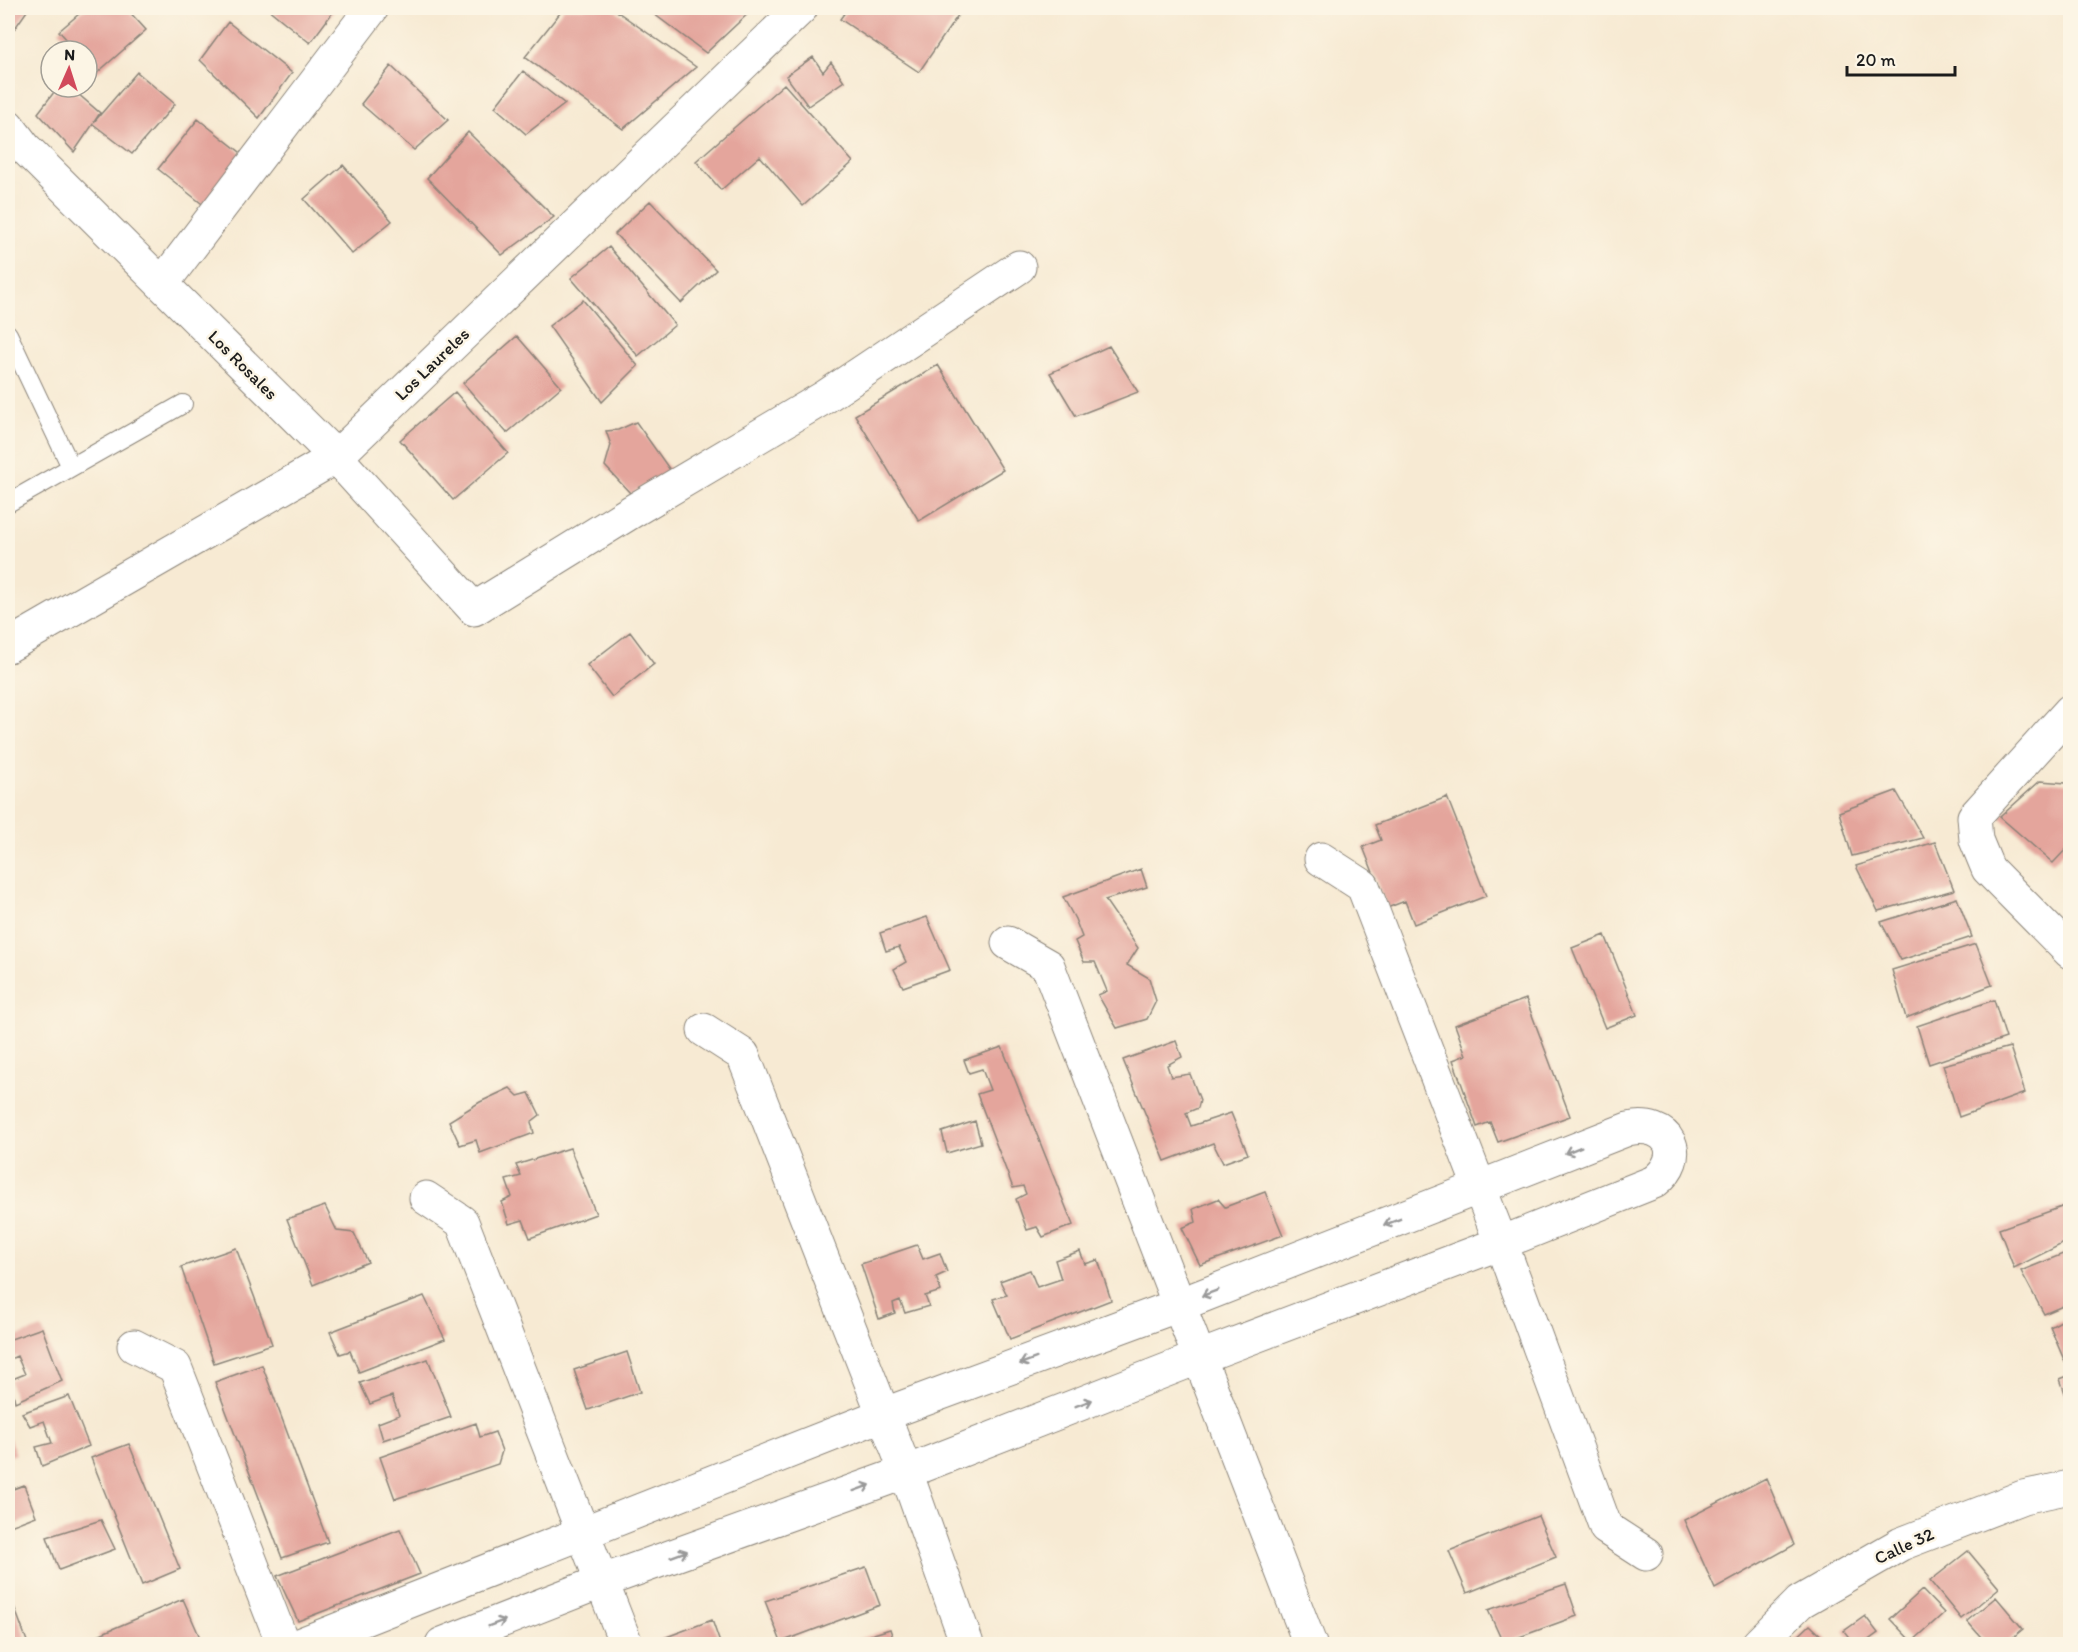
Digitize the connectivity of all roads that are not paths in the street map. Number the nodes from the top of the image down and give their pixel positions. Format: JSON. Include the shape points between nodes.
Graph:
{"nodes":[{"id":1,"x":372,"y":8,"type":"edge"},
{"id":2,"x":801,"y":8,"type":"edge"},
{"id":3,"x":13,"y":143,"type":"edge"},
{"id":4,"x":1020,"y":267,"type":"dead end"},
{"id":5,"x":162,"y":284,"type":"junction"},
{"id":6,"x":8,"y":334,"type":"edge"},
{"id":7,"x":183,"y":405,"type":"dead end"},
{"id":8,"x":336,"y":457,"type":"junction"},
{"id":9,"x":71,"y":467,"type":"junction"},
{"id":10,"x":8,"y":503,"type":"edge"},
{"id":11,"x":8,"y":646,"type":"edge"},
{"id":12,"x":2070,"y":711,"type":"edge"},
{"id":13,"x":1321,"y":859,"type":"dead end"},
{"id":14,"x":1008,"y":943,"type":"dead end"},
{"id":15,"x":2070,"y":952,"type":"edge"},
{"id":16,"x":704,"y":1030,"type":"dead end"},
{"id":17,"x":1480,"y":1188,"type":"junction"},
{"id":18,"x":426,"y":1198,"type":"dead end"},
{"id":19,"x":1502,"y":1243,"type":"junction"},
{"id":20,"x":1179,"y":1305,"type":"junction"},
{"id":21,"x":134,"y":1346,"type":"dead end"},
{"id":22,"x":1200,"y":1357,"type":"junction"},
{"id":23,"x":882,"y":1415,"type":"junction"},
{"id":24,"x":906,"y":1472,"type":"junction"},
{"id":25,"x":2070,"y":1487,"type":"edge"},
{"id":26,"x":583,"y":1532,"type":"junction"},
{"id":27,"x":1646,"y":1554,"type":"dead end"},
{"id":28,"x":603,"y":1581,"type":"junction"},
{"id":29,"x":283,"y":1644,"type":"edge"},
{"id":30,"x":301,"y":1644,"type":"edge"},
{"id":31,"x":442,"y":1644,"type":"edge"},
{"id":32,"x":626,"y":1644,"type":"edge"},
{"id":33,"x":968,"y":1644,"type":"edge"},
{"id":34,"x":1310,"y":1644,"type":"edge"},
{"id":35,"x":1758,"y":1644,"type":"edge"}],
"edges":[{"from":1,"to":5,"type":"street"},
{"from":2,"to":8,"type":"street","name":"Los Laureles"},
{"from":3,"to":5,"type":"street","name":"Los Rosales"},
{"from":4,"to":8,"type":"street","name":"Los Rosales","via":[[825,397],[474,609]]},
{"from":5,"to":8,"type":"street","name":"Los Rosales"},
{"from":6,"to":9,"type":"lane"},
{"from":7,"to":9,"type":"lane"},
{"from":8,"to":11,"type":"street","name":"Los Laureles"},
{"from":9,"to":10,"type":"lane"},
{"from":12,"to":15,"type":"street","via":[[1974,817],[1976,840],[1989,869]]},
{"from":13,"to":17,"type":"street","via":[[1363,886]]},
{"from":14,"to":20,"type":"street","via":[[1048,966]]},
{"from":16,"to":23,"type":"street","via":[[743,1055]]},
{"from":17,"to":19,"type":"street"},
{"from":19,"to":17,"type":"street","one_way":true,"via":[[1654,1182],[1670,1164],[1672,1152],[1668,1141],[1661,1133],[1639,1126]]},
{"from":17,"to":20,"type":"street","one_way":true},
{"from":18,"to":26,"type":"street","via":[[462,1222]]},
{"from":19,"to":22,"type":"street"},
{"from":19,"to":27,"type":"street","via":[[1606,1528]]},
{"from":20,"to":22,"type":"street"},
{"from":20,"to":23,"type":"street","one_way":true},
{"from":21,"to":29,"type":"street","via":[[175,1368]]},
{"from":24,"to":22,"type":"street","one_way":true},
{"from":22,"to":34,"type":"street"},
{"from":23,"to":24,"type":"street"},
{"from":23,"to":26,"type":"street"},
{"from":28,"to":24,"type":"street","one_way":true},
{"from":24,"to":33,"type":"street"},
{"from":25,"to":35,"type":"street","name":"Calle 32","via":[[2023,1497],[1901,1544],[1800,1602]]},
{"from":26,"to":28,"type":"street"},
{"from":26,"to":30,"type":"street"},
{"from":31,"to":28,"type":"street","one_way":true},
{"from":28,"to":32,"type":"street"}]}
